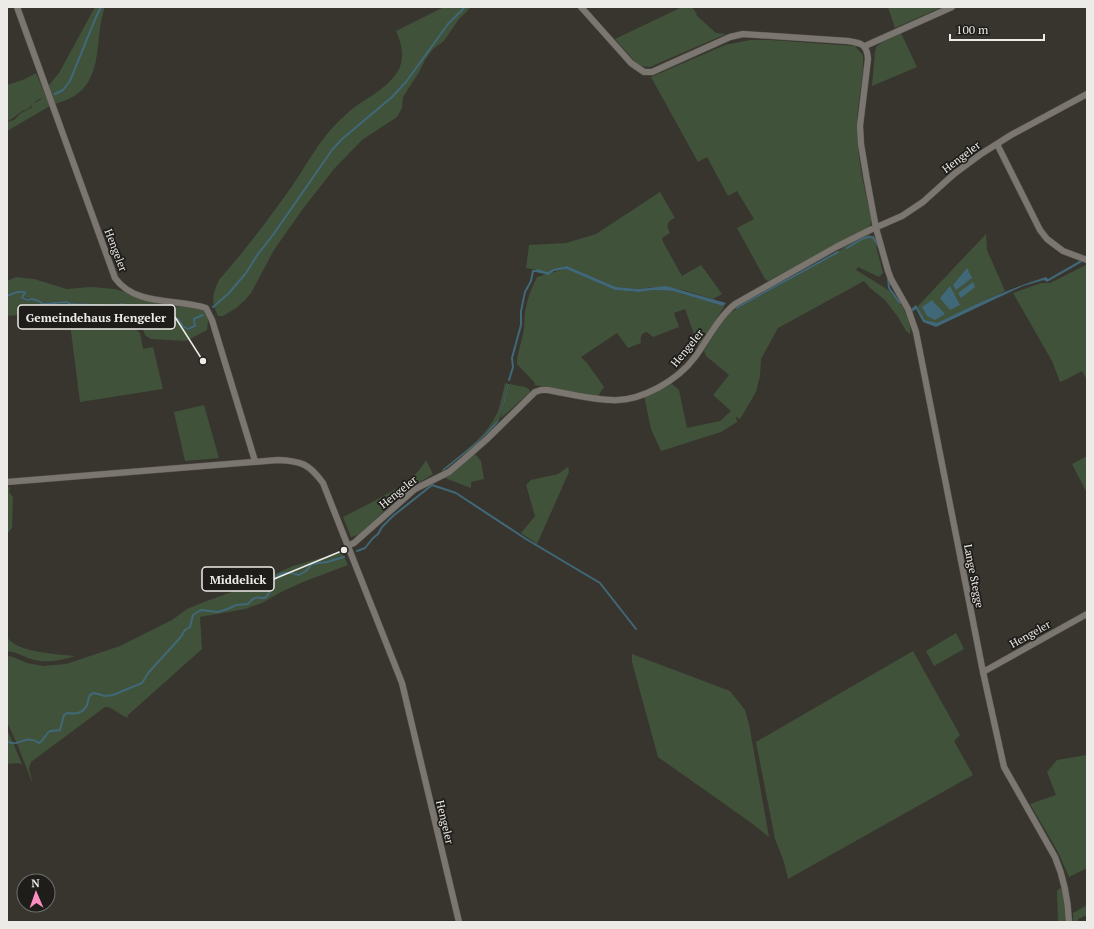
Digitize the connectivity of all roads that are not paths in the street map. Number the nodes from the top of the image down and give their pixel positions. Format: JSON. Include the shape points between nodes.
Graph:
{"nodes":[{"id":1,"x":17,"y":7,"type":"edge"},
{"id":2,"x":581,"y":7,"type":"edge"},
{"id":3,"x":952,"y":7,"type":"edge"},
{"id":4,"x":865,"y":46,"type":"junction"},
{"id":5,"x":1087,"y":94,"type":"edge"},
{"id":6,"x":997,"y":144,"type":"junction"},
{"id":7,"x":876,"y":228,"type":"junction"},
{"id":8,"x":1087,"y":260,"type":"edge"},
{"id":9,"x":255,"y":461,"type":"junction"},
{"id":10,"x":7,"y":482,"type":"edge"},
{"id":11,"x":347,"y":546,"type":"junction"},
{"id":12,"x":1087,"y":614,"type":"edge"},
{"id":13,"x":983,"y":672,"type":"junction"},
{"id":14,"x":459,"y":922,"type":"edge"},
{"id":15,"x":1069,"y":922,"type":"edge"}],
"edges":[{"from":1,"to":9,"type":"street","name":"Hengeler","via":[[115,278],[121,286],[136,294],[206,308],[212,320]]},
{"from":2,"to":4,"type":"street","via":[[631,63],[644,72],[652,72],[730,37],[743,34],[848,41]]},
{"from":3,"to":4,"type":"street"},
{"from":4,"to":7,"type":"street","name":"Lange Stegge","via":[[868,59],[861,111],[861,138]]},
{"from":5,"to":6,"type":"street","name":"Hengeler"},
{"from":6,"to":7,"type":"street","name":"Hengeler","via":[[966,164],[913,209]]},
{"from":6,"to":8,"type":"street","name":"Hengeler","via":[[1040,230],[1063,251]]},
{"from":7,"to":11,"type":"street","name":"Hengeler","via":[[836,247],[735,304],[720,319],[687,368],[657,388],[623,400],[548,390],[535,392],[453,468],[415,489],[354,543]]},
{"from":7,"to":13,"type":"street","name":"Lange Stegge","via":[[891,279],[908,309],[916,332]]},
{"from":9,"to":10,"type":"street","name":"Hengeler"},
{"from":9,"to":11,"type":"street","name":"Hengeler","via":[[294,460],[314,471],[323,483]]},
{"from":11,"to":14,"type":"street","name":"Hengeler","via":[[402,683]]},
{"from":12,"to":13,"type":"street","name":"Hengeler"},
{"from":13,"to":15,"type":"street","name":"Lange Stegge","via":[[1004,767],[1061,871],[1068,902]]}]}
